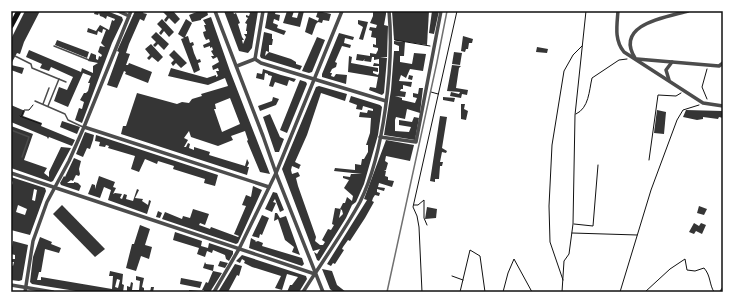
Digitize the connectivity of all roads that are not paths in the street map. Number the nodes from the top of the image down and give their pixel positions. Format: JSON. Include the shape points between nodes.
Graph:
{"nodes":[{"id":1,"x":19,"y":11,"type":"edge"},
{"id":2,"x":118,"y":11,"type":"edge"},
{"id":3,"x":131,"y":11,"type":"edge"},
{"id":4,"x":215,"y":11,"type":"edge"},
{"id":5,"x":263,"y":11,"type":"edge"},
{"id":6,"x":337,"y":11,"type":"edge"},
{"id":7,"x":388,"y":11,"type":"edge"},
{"id":8,"x":442,"y":11,"type":"edge"},
{"id":9,"x":618,"y":11,"type":"edge"},
{"id":10,"x":688,"y":11,"type":"edge"},
{"id":11,"x":342,"y":12,"type":"edge"},
{"id":12,"x":129,"y":16,"type":"junction"},
{"id":13,"x":11,"y":26,"type":"edge"},
{"id":14,"x":54,"y":46,"type":"dead end"},
{"id":15,"x":15,"y":56,"type":"dead end"},
{"id":16,"x":255,"y":59,"type":"junction"},
{"id":17,"x":636,"y":59,"type":"junction"},
{"id":18,"x":89,"y":60,"type":"dead end"},
{"id":19,"x":672,"y":62,"type":"junction"},
{"id":20,"x":723,"y":63,"type":"edge"},
{"id":21,"x":237,"y":66,"type":"junction"},
{"id":22,"x":314,"y":78,"type":"junction"},
{"id":23,"x":59,"y":79,"type":"junction"},
{"id":24,"x":668,"y":80,"type":"junction"},
{"id":25,"x":66,"y":82,"type":"dead end"},
{"id":26,"x":49,"y":88,"type":"dead end"},
{"id":27,"x":35,"y":101,"type":"road end"},
{"id":28,"x":386,"y":101,"type":"junction"},
{"id":29,"x":43,"y":104,"type":"junction"},
{"id":30,"x":48,"y":106,"type":"junction"},
{"id":31,"x":723,"y":106,"type":"edge"},
{"id":32,"x":84,"y":127,"type":"junction"},
{"id":33,"x":11,"y":130,"type":"edge"},
{"id":34,"x":380,"y":137,"type":"junction"},
{"id":35,"x":22,"y":157,"type":"dead end"},
{"id":36,"x":14,"y":172,"type":"edge"},
{"id":37,"x":276,"y":173,"type":"junction"},
{"id":38,"x":54,"y":187,"type":"junction"},
{"id":39,"x":269,"y":187,"type":"junction"},
{"id":40,"x":239,"y":249,"type":"junction"},
{"id":41,"x":315,"y":274,"type":"junction"},
{"id":42,"x":11,"y":285,"type":"edge"},
{"id":43,"x":723,"y":289,"type":"edge"},
{"id":44,"x":25,"y":290,"type":"edge"},
{"id":45,"x":53,"y":292,"type":"edge"},
{"id":46,"x":214,"y":292,"type":"edge"},
{"id":47,"x":303,"y":292,"type":"edge"},
{"id":48,"x":323,"y":292,"type":"edge"},
{"id":49,"x":720,"y":292,"type":"edge"}],
"edges":[{"from":1,"to":13,"type":"main road"},
{"from":2,"to":12,"type":"street"},
{"from":3,"to":12,"type":"street"},
{"from":4,"to":21,"type":"street"},
{"from":5,"to":16,"type":"street"},
{"from":6,"to":11,"type":"street"},
{"from":7,"to":28,"type":"street","via":[[391,40]]},
{"from":8,"to":34,"type":"street","via":[[416,142]]},
{"from":9,"to":17,"type":"street","via":[[618,43],[624,52]]},
{"from":10,"to":17,"type":"street","via":[[642,25],[631,40],[631,50]]},
{"from":11,"to":22,"type":"street"},
{"from":12,"to":32,"type":"street","via":[[105,67]]},
{"from":14,"to":18,"type":"lane"},
{"from":15,"to":23,"type":"lane","via":[[31,64],[32,68]]},
{"from":16,"to":21,"type":"street"},
{"from":16,"to":22,"type":"street"},
{"from":17,"to":19,"type":"street"},
{"from":17,"to":24,"type":"street"},
{"from":19,"to":20,"type":"street","via":[[719,66]]},
{"from":19,"to":24,"type":"street","via":[[666,70]]},
{"from":21,"to":37,"type":"street"},
{"from":22,"to":28,"type":"street"},
{"from":22,"to":37,"type":"street"},
{"from":23,"to":25,"type":"lane"},
{"from":23,"to":30,"type":"lane"},
{"from":24,"to":31,"type":"street","via":[[703,103]]},
{"from":26,"to":29,"type":"lane"},
{"from":27,"to":29,"type":"lane"},
{"from":28,"to":34,"type":"street"},
{"from":29,"to":30,"type":"lane"},
{"from":30,"to":32,"type":"lane","via":[[65,114],[68,120]]},
{"from":32,"to":38,"type":"street"},
{"from":32,"to":39,"type":"street"},
{"from":33,"to":35,"type":"lane","via":[[29,138]]},
{"from":34,"to":41,"type":"street","via":[[371,175],[360,201]]},
{"from":36,"to":38,"type":"street"},
{"from":37,"to":39,"type":"street"},
{"from":37,"to":41,"type":"street"},
{"from":38,"to":40,"type":"street"},
{"from":38,"to":44,"type":"street","via":[[33,240]]},
{"from":39,"to":40,"type":"street"},
{"from":40,"to":41,"type":"street"},
{"from":40,"to":46,"type":"street"},
{"from":41,"to":47,"type":"street"},
{"from":41,"to":48,"type":"street"},
{"from":42,"to":44,"type":"street"},
{"from":43,"to":49,"type":"street"},
{"from":44,"to":45,"type":"street"}]}
